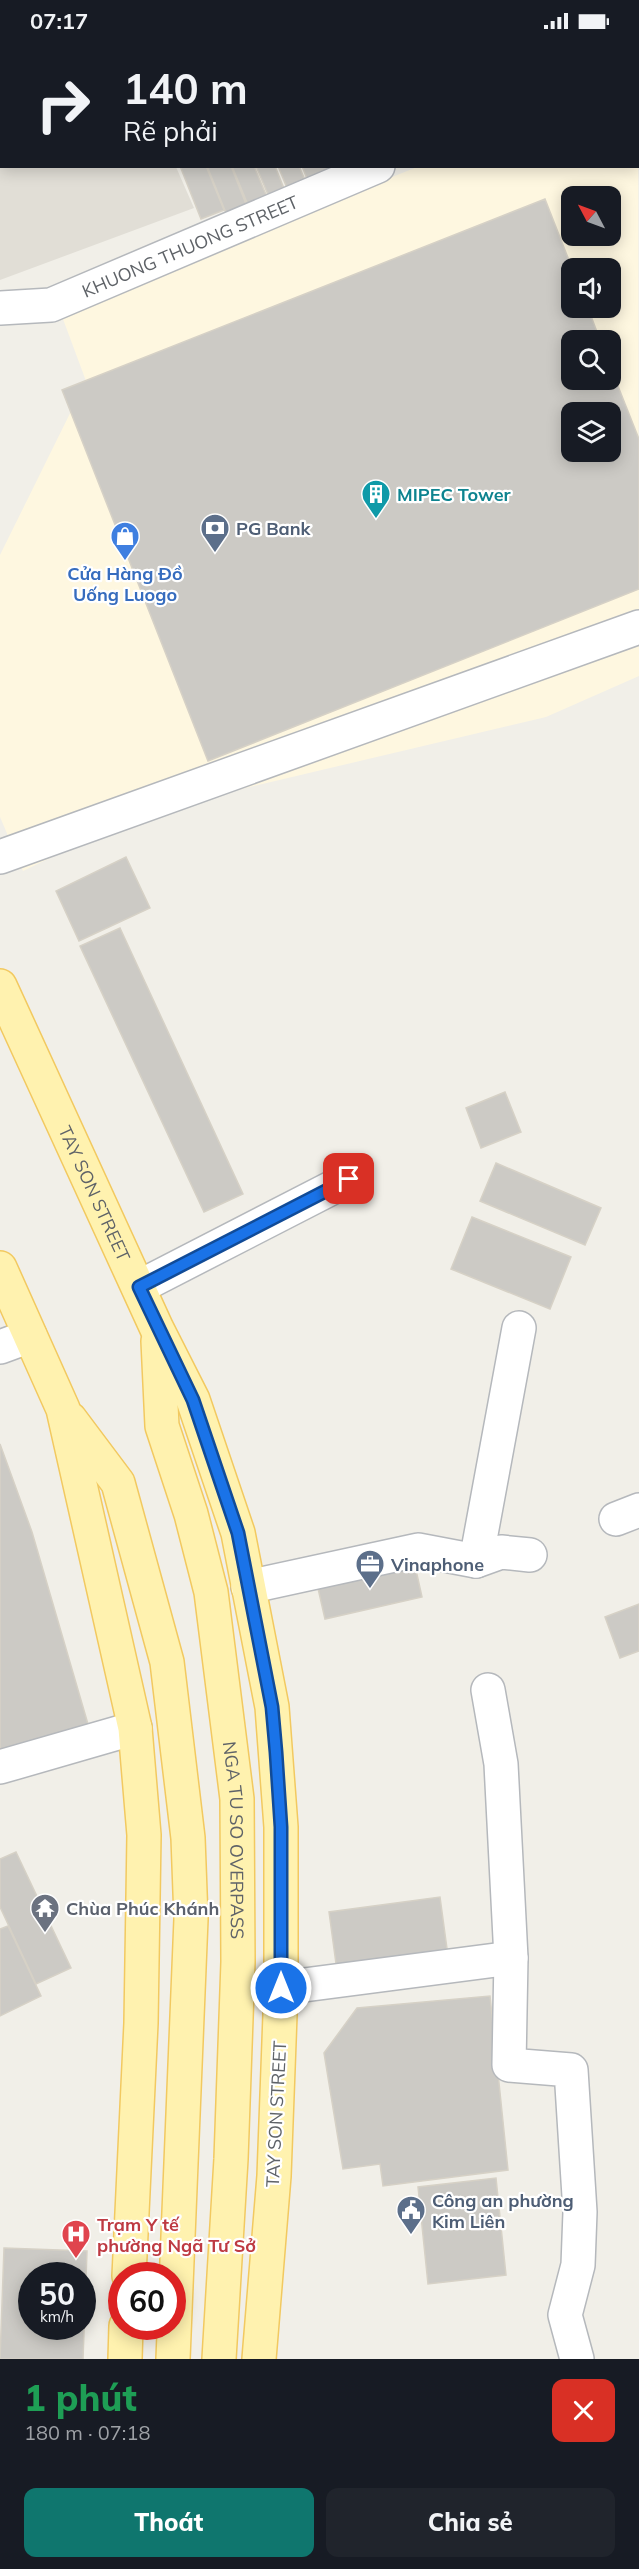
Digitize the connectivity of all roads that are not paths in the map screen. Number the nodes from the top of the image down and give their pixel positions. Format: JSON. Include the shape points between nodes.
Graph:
{"nodes":[{"id":1,"x":373,"y":168,"type":"edge"},
{"id":2,"x":0,"y":308,"type":"edge"},
{"id":3,"x":639,"y":627,"type":"edge"},
{"id":4,"x":0,"y":857,"type":"edge"},
{"id":5,"x":0,"y":986,"type":"edge"},
{"id":6,"x":349,"y":1179,"type":"dead end"},
{"id":7,"x":0,"y":1268,"type":"edge"},
{"id":8,"x":139,"y":1287,"type":"junction"},
{"id":9,"x":519,"y":1328,"type":"dead end"},
{"id":10,"x":158,"y":1329,"type":"junction"},
{"id":11,"x":15,"y":1341,"type":"edge"},
{"id":12,"x":63,"y":1409,"type":"junction"},
{"id":13,"x":530,"y":1555,"type":"dead end"},
{"id":14,"x":476,"y":1560,"type":"junction"},
{"id":15,"x":248,"y":1587,"type":"junction"},
{"id":16,"x":488,"y":1690,"type":"dead end"},
{"id":17,"x":135,"y":1728,"type":"junction"},
{"id":18,"x":0,"y":1767,"type":"edge"},
{"id":19,"x":511,"y":1958,"type":"junction"},
{"id":20,"x":281,"y":1988,"type":"junction"},
{"id":21,"x":130,"y":2262,"type":"edge"},
{"id":22,"x":125,"y":2340,"type":"edge"},
{"id":23,"x":124,"y":2359,"type":"edge"},
{"id":24,"x":173,"y":2359,"type":"edge"},
{"id":25,"x":219,"y":2359,"type":"edge"},
{"id":26,"x":259,"y":2359,"type":"edge"},
{"id":27,"x":577,"y":2359,"type":"edge"}],
"edges":[{"from":1,"to":2,"type":"street","name":"KHUONG THUONG STREET","via":[[51,305]]},
{"from":3,"to":4,"type":"street"},
{"from":5,"to":8,"type":"main road","name":"TAY SON STREET"},
{"from":6,"to":8,"type":"street"},
{"from":7,"to":11,"type":"main road"},
{"from":8,"to":10,"type":"main road","name":"TAY SON STREET"},
{"from":9,"to":14,"type":"street"},
{"from":10,"to":15,"type":"main road","name":"TAY SON STREET","via":[[193,1400],[238,1533]]},
{"from":10,"to":25,"type":"main road","name":"NGA TU SO OVERPASS","via":[[162,1426],[211,1592],[237,1799],[240,1881],[231,2159]]},
{"from":11,"to":12,"type":"main road"},
{"from":12,"to":17,"type":"main road"},
{"from":12,"to":24,"type":"main road","via":[[118,1483],[167,1662],[188,1838],[191,1920]]},
{"from":13,"to":14,"type":"street","via":[[501,1552]]},
{"from":14,"to":15,"type":"street","via":[[418,1550]]},
{"from":15,"to":20,"type":"main road","name":"TAY SON STREET","via":[[272,1707],[278,1775]]},
{"from":16,"to":19,"type":"street","via":[[501,1764]]},
{"from":17,"to":18,"type":"street"},
{"from":17,"to":21,"type":"main road","via":[[144,1835],[141,2023]]},
{"from":19,"to":20,"type":"street"},
{"from":19,"to":27,"type":"street","via":[[509,2065],[570,2070],[580,2212],[578,2265],[565,2315]]},
{"from":20,"to":26,"type":"main road","name":"TAY SON STREET","via":[[274,2176]]},
{"from":22,"to":23,"type":"main road"}]}
